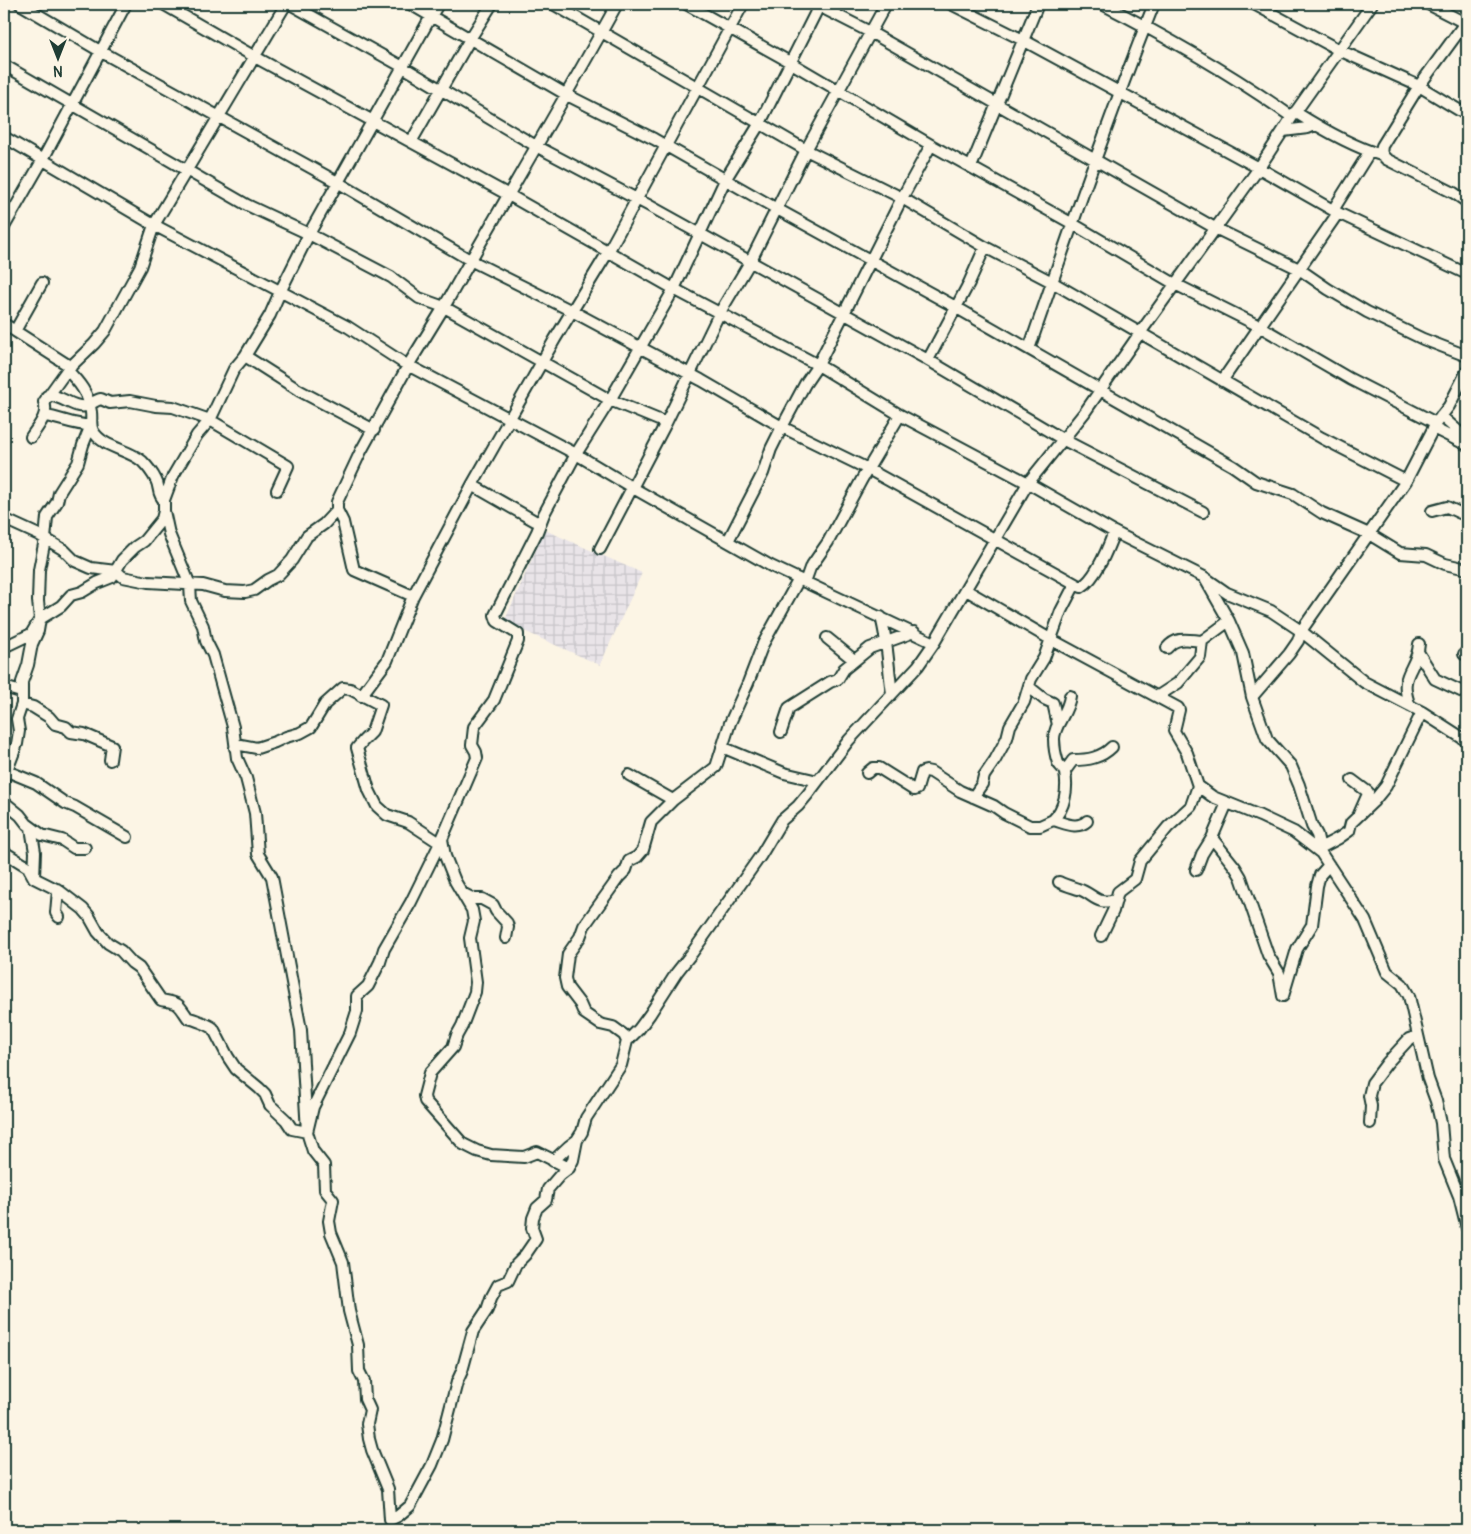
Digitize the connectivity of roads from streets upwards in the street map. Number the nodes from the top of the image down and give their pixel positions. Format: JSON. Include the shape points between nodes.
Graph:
{"nodes":[{"id":1,"x":20,"y":4,"type":"edge"},
{"id":2,"x":126,"y":4,"type":"edge"},
{"id":3,"x":163,"y":4,"type":"edge"},
{"id":4,"x":286,"y":4,"type":"edge"},
{"id":5,"x":290,"y":4,"type":"edge"},
{"id":6,"x":410,"y":4,"type":"edge"},
{"id":7,"x":438,"y":4,"type":"edge"},
{"id":8,"x":492,"y":4,"type":"edge"},
{"id":9,"x":553,"y":4,"type":"edge"},
{"id":10,"x":617,"y":4,"type":"edge"},
{"id":11,"x":686,"y":4,"type":"edge"},
{"id":12,"x":742,"y":4,"type":"edge"},
{"id":13,"x":818,"y":4,"type":"edge"},
{"id":14,"x":886,"y":4,"type":"edge"},
{"id":15,"x":951,"y":4,"type":"edge"},
{"id":16,"x":1038,"y":4,"type":"edge"},
{"id":17,"x":1102,"y":4,"type":"edge"},
{"id":18,"x":1154,"y":4,"type":"edge"},
{"id":19,"x":1254,"y":4,"type":"edge"},
{"id":20,"x":1372,"y":4,"type":"edge"},
{"id":21,"x":1428,"y":4,"type":"edge"},
{"id":22,"x":431,"y":16,"type":"junction"},
{"id":23,"x":1466,"y":23,"type":"edge"},
{"id":24,"x":1145,"y":26,"type":"junction"},
{"id":25,"x":730,"y":28,"type":"junction"},
{"id":26,"x":602,"y":31,"type":"junction"},
{"id":27,"x":870,"y":32,"type":"junction"},
{"id":28,"x":470,"y":38,"type":"junction"},
{"id":29,"x":1023,"y":40,"type":"junction"},
{"id":30,"x":1339,"y":50,"type":"junction"},
{"id":31,"x":100,"y":51,"type":"junction"},
{"id":32,"x":255,"y":57,"type":"junction"},
{"id":33,"x":791,"y":63,"type":"junction"},
{"id":34,"x":4,"y":65,"type":"edge"},
{"id":35,"x":403,"y":67,"type":"junction"},
{"id":36,"x":1419,"y":86,"type":"junction"},
{"id":37,"x":698,"y":87,"type":"junction"},
{"id":38,"x":442,"y":89,"type":"junction"},
{"id":39,"x":839,"y":91,"type":"junction"},
{"id":40,"x":1119,"y":93,"type":"junction"},
{"id":41,"x":567,"y":95,"type":"junction"},
{"id":42,"x":72,"y":104,"type":"junction"},
{"id":43,"x":998,"y":104,"type":"junction"},
{"id":44,"x":1294,"y":114,"type":"junction"},
{"id":45,"x":1467,"y":115,"type":"edge"},
{"id":46,"x":219,"y":116,"type":"junction"},
{"id":47,"x":373,"y":121,"type":"junction"},
{"id":48,"x":760,"y":123,"type":"junction"},
{"id":49,"x":1315,"y":125,"type":"junction"},
{"id":50,"x":1283,"y":131,"type":"junction"},
{"id":51,"x":4,"y":137,"type":"edge"},
{"id":52,"x":411,"y":142,"type":"junction"},
{"id":53,"x":931,"y":145,"type":"junction"},
{"id":54,"x":536,"y":146,"type":"junction"},
{"id":55,"x":666,"y":146,"type":"junction"},
{"id":56,"x":806,"y":150,"type":"junction"},
{"id":57,"x":1370,"y":152,"type":"junction"},
{"id":58,"x":1381,"y":155,"type":"junction"},
{"id":59,"x":1094,"y":159,"type":"junction"},
{"id":60,"x":42,"y":161,"type":"junction"},
{"id":61,"x":972,"y":167,"type":"junction"},
{"id":62,"x":1259,"y":168,"type":"junction"},
{"id":63,"x":188,"y":170,"type":"junction"},
{"id":64,"x":725,"y":180,"type":"junction"},
{"id":65,"x":339,"y":183,"type":"junction"},
{"id":66,"x":507,"y":194,"type":"junction"},
{"id":67,"x":902,"y":198,"type":"junction"},
{"id":68,"x":636,"y":199,"type":"junction"},
{"id":69,"x":1467,"y":202,"type":"edge"},
{"id":70,"x":777,"y":209,"type":"junction"},
{"id":71,"x":1335,"y":211,"type":"junction"},
{"id":72,"x":1073,"y":224,"type":"junction"},
{"id":73,"x":154,"y":225,"type":"junction"},
{"id":74,"x":4,"y":227,"type":"edge"},
{"id":75,"x":1215,"y":228,"type":"junction"},
{"id":76,"x":700,"y":233,"type":"junction"},
{"id":77,"x":309,"y":234,"type":"junction"},
{"id":78,"x":985,"y":247,"type":"junction"},
{"id":79,"x":608,"y":252,"type":"junction"},
{"id":80,"x":470,"y":260,"type":"junction"},
{"id":81,"x":871,"y":261,"type":"junction"},
{"id":82,"x":750,"y":262,"type":"junction"},
{"id":83,"x":1299,"y":269,"type":"junction"},
{"id":84,"x":1467,"y":274,"type":"edge"},
{"id":85,"x":1052,"y":282,"type":"junction"},
{"id":86,"x":42,"y":283,"type":"dead end"},
{"id":87,"x":1176,"y":284,"type":"junction"},
{"id":88,"x":674,"y":289,"type":"junction"},
{"id":89,"x":280,"y":292,"type":"junction"},
{"id":90,"x":444,"y":307,"type":"junction"},
{"id":91,"x":956,"y":307,"type":"junction"},
{"id":92,"x":572,"y":311,"type":"junction"},
{"id":93,"x":844,"y":313,"type":"junction"},
{"id":94,"x":719,"y":314,"type":"junction"},
{"id":95,"x":4,"y":324,"type":"edge"},
{"id":96,"x":1259,"y":326,"type":"junction"},
{"id":97,"x":15,"y":331,"type":"junction"},
{"id":98,"x":1140,"y":333,"type":"junction"},
{"id":99,"x":640,"y":348,"type":"junction"},
{"id":100,"x":1029,"y":348,"type":"junction"},
{"id":101,"x":245,"y":356,"type":"junction"},
{"id":102,"x":1467,"y":356,"type":"edge"},
{"id":103,"x":928,"y":360,"type":"junction"},
{"id":104,"x":543,"y":362,"type":"junction"},
{"id":105,"x":409,"y":364,"type":"junction"},
{"id":106,"x":818,"y":365,"type":"junction"},
{"id":107,"x":69,"y":368,"type":"junction"},
{"id":108,"x":1467,"y":371,"type":"edge"},
{"id":109,"x":689,"y":374,"type":"junction"},
{"id":110,"x":1222,"y":381,"type":"junction"},
{"id":111,"x":1101,"y":389,"type":"junction"},
{"id":112,"x":50,"y":394,"type":"junction"},
{"id":113,"x":610,"y":400,"type":"junction"},
{"id":114,"x":90,"y":404,"type":"junction"},
{"id":115,"x":900,"y":415,"type":"junction"},
{"id":116,"x":45,"y":416,"type":"junction"},
{"id":117,"x":509,"y":418,"type":"junction"},
{"id":118,"x":210,"y":420,"type":"junction"},
{"id":119,"x":666,"y":423,"type":"junction"},
{"id":120,"x":92,"y":425,"type":"junction"},
{"id":121,"x":1435,"y":425,"type":"junction"},
{"id":122,"x":782,"y":427,"type":"junction"},
{"id":123,"x":374,"y":430,"type":"junction"},
{"id":124,"x":31,"y":437,"type":"dead end"},
{"id":125,"x":1467,"y":439,"type":"edge"},
{"id":126,"x":1064,"y":440,"type":"junction"},
{"id":127,"x":1467,"y":445,"type":"edge"},
{"id":128,"x":576,"y":454,"type":"junction"},
{"id":129,"x":868,"y":469,"type":"junction"},
{"id":130,"x":1406,"y":481,"type":"junction"},
{"id":131,"x":1028,"y":483,"type":"junction"},
{"id":132,"x":472,"y":485,"type":"junction"},
{"id":133,"x":632,"y":488,"type":"junction"},
{"id":134,"x":277,"y":490,"type":"dead end"},
{"id":135,"x":164,"y":500,"type":"junction"},
{"id":136,"x":337,"y":510,"type":"junction"},
{"id":137,"x":164,"y":511,"type":"junction"},
{"id":138,"x":1432,"y":511,"type":"dead end"},
{"id":139,"x":1203,"y":512,"type":"dead end"},
{"id":140,"x":1467,"y":512,"type":"edge"},
{"id":141,"x":4,"y":519,"type":"edge"},
{"id":142,"x":1092,"y":520,"type":"junction"},
{"id":143,"x":541,"y":522,"type":"junction"},
{"id":144,"x":1114,"y":532,"type":"junction"},
{"id":145,"x":1369,"y":534,"type":"junction"},
{"id":146,"x":995,"y":539,"type":"junction"},
{"id":147,"x":45,"y":540,"type":"junction"},
{"id":148,"x":728,"y":541,"type":"junction"},
{"id":149,"x":1108,"y":548,"type":"junction"},
{"id":150,"x":600,"y":549,"type":"dead end"},
{"id":151,"x":1467,"y":569,"type":"edge"},
{"id":152,"x":117,"y":575,"type":"junction"},
{"id":153,"x":1204,"y":577,"type":"junction"},
{"id":154,"x":802,"y":581,"type":"junction"},
{"id":155,"x":1075,"y":584,"type":"junction"},
{"id":156,"x":190,"y":585,"type":"junction"},
{"id":157,"x":966,"y":590,"type":"junction"},
{"id":158,"x":413,"y":596,"type":"junction"},
{"id":159,"x":882,"y":617,"type":"junction"},
{"id":160,"x":40,"y":619,"type":"junction"},
{"id":161,"x":1229,"y":621,"type":"junction"},
{"id":162,"x":1301,"y":631,"type":"junction"},
{"id":163,"x":914,"y":632,"type":"junction"},
{"id":164,"x":827,"y":638,"type":"dead end"},
{"id":165,"x":1050,"y":639,"type":"junction"},
{"id":166,"x":1202,"y":641,"type":"junction"},
{"id":167,"x":886,"y":642,"type":"junction"},
{"id":168,"x":934,"y":643,"type":"junction"},
{"id":169,"x":4,"y":648,"type":"edge"},
{"id":170,"x":1167,"y":648,"type":"dead end"},
{"id":171,"x":854,"y":660,"type":"junction"},
{"id":172,"x":4,"y":687,"type":"edge"},
{"id":173,"x":1029,"y":687,"type":"junction"},
{"id":174,"x":21,"y":692,"type":"junction"},
{"id":175,"x":892,"y":693,"type":"junction"},
{"id":176,"x":1467,"y":694,"type":"edge"},
{"id":177,"x":361,"y":696,"type":"junction"},
{"id":178,"x":1070,"y":696,"type":"dead end"},
{"id":179,"x":1158,"y":696,"type":"junction"},
{"id":180,"x":1252,"y":697,"type":"junction"},
{"id":181,"x":1402,"y":698,"type":"junction"},
{"id":182,"x":22,"y":704,"type":"junction"},
{"id":183,"x":1422,"y":712,"type":"junction"},
{"id":184,"x":1058,"y":725,"type":"junction"},
{"id":185,"x":781,"y":732,"type":"dead end"},
{"id":186,"x":1467,"y":741,"type":"edge"},
{"id":187,"x":722,"y":747,"type":"junction"},
{"id":188,"x":1112,"y":747,"type":"dead end"},
{"id":189,"x":235,"y":748,"type":"junction"},
{"id":190,"x":110,"y":760,"type":"dead end"},
{"id":191,"x":1064,"y":771,"type":"junction"},
{"id":192,"x":6,"y":774,"type":"edge"},
{"id":193,"x":867,"y":774,"type":"dead end"},
{"id":194,"x":629,"y":775,"type":"dead end"},
{"id":195,"x":1352,"y":780,"type":"dead end"},
{"id":196,"x":818,"y":781,"type":"junction"},
{"id":197,"x":1198,"y":786,"type":"junction"},
{"id":198,"x":973,"y":798,"type":"junction"},
{"id":199,"x":673,"y":800,"type":"junction"},
{"id":200,"x":4,"y":802,"type":"edge"},
{"id":201,"x":1227,"y":803,"type":"junction"},
{"id":202,"x":1358,"y":815,"type":"junction"},
{"id":203,"x":1053,"y":820,"type":"junction"},
{"id":204,"x":1087,"y":820,"type":"dead end"},
{"id":205,"x":31,"y":828,"type":"junction"},
{"id":206,"x":127,"y":837,"type":"dead end"},
{"id":207,"x":1212,"y":838,"type":"junction"},
{"id":208,"x":441,"y":841,"type":"junction"},
{"id":209,"x":85,"y":848,"type":"dead end"},
{"id":210,"x":1320,"y":851,"type":"junction"},
{"id":211,"x":4,"y":852,"type":"edge"},
{"id":212,"x":1329,"y":865,"type":"junction"},
{"id":213,"x":1196,"y":870,"type":"dead end"},
{"id":214,"x":34,"y":878,"type":"junction"},
{"id":215,"x":1059,"y":882,"type":"dead end"},
{"id":216,"x":57,"y":889,"type":"junction"},
{"id":217,"x":462,"y":893,"type":"junction"},
{"id":218,"x":1115,"y":900,"type":"junction"},
{"id":219,"x":59,"y":917,"type":"dead end"},
{"id":220,"x":1101,"y":936,"type":"dead end"},
{"id":221,"x":506,"y":938,"type":"dead end"},
{"id":222,"x":1418,"y":1036,"type":"junction"},
{"id":223,"x":627,"y":1041,"type":"junction"},
{"id":224,"x":1370,"y":1123,"type":"dead end"},
{"id":225,"x":307,"y":1132,"type":"junction"},
{"id":226,"x":577,"y":1140,"type":"junction"},
{"id":227,"x":553,"y":1161,"type":"junction"},
{"id":228,"x":569,"y":1168,"type":"junction"},
{"id":229,"x":560,"y":1175,"type":"junction"},
{"id":230,"x":1467,"y":1228,"type":"edge"}],
"edges":[{"from":1,"to":31,"type":"street"},
{"from":2,"to":31,"type":"street"},
{"from":3,"to":32,"type":"street"},
{"from":4,"to":32,"type":"street"},
{"from":5,"to":35,"type":"street"},
{"from":6,"to":22,"type":"street"},
{"from":7,"to":22,"type":"street"},
{"from":8,"to":28,"type":"street"},
{"from":9,"to":26,"type":"street"},
{"from":10,"to":26,"type":"street"},
{"from":11,"to":25,"type":"street"},
{"from":12,"to":25,"type":"street"},
{"from":13,"to":27,"type":"street"},
{"from":13,"to":33,"type":"street"},
{"from":14,"to":27,"type":"street"},
{"from":15,"to":29,"type":"street"},
{"from":16,"to":29,"type":"street"},
{"from":17,"to":24,"type":"street"},
{"from":18,"to":24,"type":"street"},
{"from":19,"to":30,"type":"street"},
{"from":20,"to":30,"type":"street"},
{"from":21,"to":23,"type":"street"},
{"from":22,"to":28,"type":"street"},
{"from":22,"to":35,"type":"street"},
{"from":23,"to":36,"type":"street"},
{"from":24,"to":40,"type":"street"},
{"from":24,"to":44,"type":"street"},
{"from":25,"to":33,"type":"street"},
{"from":25,"to":37,"type":"street"},
{"from":26,"to":37,"type":"street"},
{"from":26,"to":41,"type":"street"},
{"from":27,"to":39,"type":"street"},
{"from":27,"to":43,"type":"street"},
{"from":28,"to":38,"type":"street"},
{"from":28,"to":41,"type":"street"},
{"from":29,"to":40,"type":"street"},
{"from":29,"to":43,"type":"street"},
{"from":30,"to":36,"type":"street"},
{"from":30,"to":44,"type":"street"},
{"from":31,"to":42,"type":"street"},
{"from":31,"to":46,"type":"street"},
{"from":32,"to":46,"type":"street"},
{"from":32,"to":47,"type":"street"},
{"from":33,"to":39,"type":"street"},
{"from":33,"to":48,"type":"street"},
{"from":34,"to":42,"type":"street"},
{"from":35,"to":38,"type":"street"},
{"from":35,"to":47,"type":"street"},
{"from":36,"to":45,"type":"street"},
{"from":36,"to":58,"type":"street","via":[[1382,146]]},
{"from":37,"to":48,"type":"street"},
{"from":37,"to":55,"type":"street"},
{"from":38,"to":52,"type":"street"},
{"from":38,"to":54,"type":"street"},
{"from":39,"to":53,"type":"street"},
{"from":39,"to":56,"type":"street"},
{"from":40,"to":59,"type":"street"},
{"from":40,"to":62,"type":"street"},
{"from":41,"to":54,"type":"street"},
{"from":41,"to":55,"type":"street"},
{"from":42,"to":60,"type":"street"},
{"from":42,"to":63,"type":"street"},
{"from":43,"to":59,"type":"street"},
{"from":43,"to":61,"type":"street"},
{"from":44,"to":49,"type":"street"},
{"from":44,"to":50,"type":"street"},
{"from":46,"to":63,"type":"street"},
{"from":46,"to":65,"type":"street"},
{"from":47,"to":52,"type":"street"},
{"from":47,"to":65,"type":"street"},
{"from":48,"to":56,"type":"street"},
{"from":48,"to":64,"type":"street"},
{"from":49,"to":50,"type":"street"},
{"from":49,"to":57,"type":"street"},
{"from":50,"to":62,"type":"street"},
{"from":51,"to":60,"type":"street"},
{"from":52,"to":66,"type":"street"},
{"from":53,"to":61,"type":"street"},
{"from":53,"to":67,"type":"street"},
{"from":54,"to":66,"type":"street"},
{"from":54,"to":68,"type":"street"},
{"from":55,"to":64,"type":"street"},
{"from":55,"to":68,"type":"street"},
{"from":56,"to":67,"type":"street"},
{"from":56,"to":70,"type":"street"},
{"from":57,"to":58,"type":"street"},
{"from":57,"to":71,"type":"street"},
{"from":58,"to":69,"type":"street"},
{"from":59,"to":72,"type":"street"},
{"from":59,"to":75,"type":"street"},
{"from":60,"to":73,"type":"street"},
{"from":60,"to":74,"type":"street"},
{"from":61,"to":72,"type":"street"},
{"from":62,"to":71,"type":"street"},
{"from":62,"to":75,"type":"street"},
{"from":63,"to":73,"type":"street"},
{"from":63,"to":77,"type":"street","via":[[247,205]]},
{"from":64,"to":70,"type":"street"},
{"from":64,"to":76,"type":"street"},
{"from":65,"to":77,"type":"street"},
{"from":65,"to":80,"type":"street"},
{"from":66,"to":79,"type":"street"},
{"from":66,"to":80,"type":"street"},
{"from":67,"to":78,"type":"street"},
{"from":67,"to":81,"type":"street"},
{"from":68,"to":76,"type":"street"},
{"from":68,"to":79,"type":"street"},
{"from":70,"to":81,"type":"street"},
{"from":70,"to":82,"type":"street"},
{"from":71,"to":83,"type":"street"},
{"from":71,"to":84,"type":"street"},
{"from":72,"to":85,"type":"street"},
{"from":72,"to":87,"type":"street"},
{"from":73,"to":89,"type":"street"},
{"from":73,"to":107,"type":"street","via":[[140,267],[105,331]]},
{"from":75,"to":83,"type":"street"},
{"from":75,"to":87,"type":"street"},
{"from":76,"to":82,"type":"street"},
{"from":76,"to":88,"type":"street"},
{"from":77,"to":89,"type":"street"},
{"from":77,"to":90,"type":"street","via":[[391,277],[419,298]]},
{"from":78,"to":85,"type":"street"},
{"from":78,"to":91,"type":"street"},
{"from":79,"to":88,"type":"street"},
{"from":79,"to":92,"type":"street"},
{"from":80,"to":90,"type":"street"},
{"from":80,"to":92,"type":"street"},
{"from":81,"to":91,"type":"street"},
{"from":81,"to":93,"type":"street"},
{"from":82,"to":93,"type":"street"},
{"from":82,"to":94,"type":"street"},
{"from":83,"to":96,"type":"street"},
{"from":83,"to":102,"type":"street","via":[[1390,324]]},
{"from":85,"to":98,"type":"street"},
{"from":85,"to":100,"type":"street"},
{"from":86,"to":97,"type":"street"},
{"from":87,"to":96,"type":"street"},
{"from":87,"to":98,"type":"street"},
{"from":88,"to":94,"type":"street"},
{"from":88,"to":99,"type":"street"},
{"from":89,"to":101,"type":"street"},
{"from":89,"to":105,"type":"street"},
{"from":90,"to":104,"type":"street"},
{"from":90,"to":105,"type":"street"},
{"from":91,"to":100,"type":"street"},
{"from":91,"to":103,"type":"street"},
{"from":92,"to":99,"type":"street"},
{"from":92,"to":104,"type":"street"},
{"from":93,"to":103,"type":"street"},
{"from":93,"to":106,"type":"street"},
{"from":94,"to":106,"type":"street"},
{"from":94,"to":109,"type":"street"},
{"from":95,"to":97,"type":"street"},
{"from":96,"to":110,"type":"street"},
{"from":96,"to":121,"type":"street"},
{"from":97,"to":107,"type":"street"},
{"from":98,"to":110,"type":"street"},
{"from":98,"to":111,"type":"street"},
{"from":99,"to":109,"type":"street"},
{"from":99,"to":113,"type":"street"},
{"from":100,"to":111,"type":"street"},
{"from":101,"to":118,"type":"street","via":[[234,369]]},
{"from":101,"to":123,"type":"street"},
{"from":103,"to":126,"type":"street"},
{"from":104,"to":113,"type":"street"},
{"from":104,"to":117,"type":"street"},
{"from":105,"to":117,"type":"street"},
{"from":105,"to":123,"type":"street"},
{"from":106,"to":115,"type":"street"},
{"from":106,"to":122,"type":"street"},
{"from":107,"to":112,"type":"street"},
{"from":107,"to":114,"type":"street"},
{"from":108,"to":121,"type":"street"},
{"from":109,"to":119,"type":"street"},
{"from":109,"to":122,"type":"street"},
{"from":110,"to":130,"type":"street"},
{"from":111,"to":126,"type":"street"},
{"from":111,"to":145,"type":"street","via":[[1256,482],[1293,494],[1322,513]]},
{"from":112,"to":114,"type":"street","via":[[71,403]]},
{"from":112,"to":116,"type":"street","via":[[44,402]]},
{"from":113,"to":119,"type":"street"},
{"from":113,"to":128,"type":"street"},
{"from":114,"to":118,"type":"street","via":[[99,399],[112,403],[130,401],[173,407]]},
{"from":114,"to":120,"type":"street"},
{"from":115,"to":129,"type":"street"},
{"from":115,"to":131,"type":"street"},
{"from":116,"to":120,"type":"street"},
{"from":116,"to":124,"type":"street"},
{"from":117,"to":128,"type":"street"},
{"from":117,"to":132,"type":"street"},
{"from":118,"to":134,"type":"street","via":[[288,466]]},
{"from":118,"to":135,"type":"street","via":[[173,476]]},
{"from":119,"to":133,"type":"street"},
{"from":120,"to":135,"type":"street","via":[[96,435],[106,443],[142,461],[156,480],[158,492]]},
{"from":120,"to":147,"type":"street","via":[[78,463],[46,518]]},
{"from":121,"to":125,"type":"street"},
{"from":121,"to":127,"type":"street"},
{"from":121,"to":130,"type":"street"},
{"from":122,"to":129,"type":"street"},
{"from":122,"to":148,"type":"street","via":[[763,473]]},
{"from":123,"to":136,"type":"street","via":[[338,498]]},
{"from":126,"to":131,"type":"street"},
{"from":126,"to":139,"type":"street"},
{"from":128,"to":133,"type":"street"},
{"from":128,"to":143,"type":"street"},
{"from":129,"to":146,"type":"street"},
{"from":129,"to":154,"type":"street","via":[[828,542]]},
{"from":130,"to":145,"type":"street"},
{"from":131,"to":142,"type":"street"},
{"from":131,"to":146,"type":"street"},
{"from":132,"to":143,"type":"street"},
{"from":132,"to":158,"type":"street"},
{"from":133,"to":148,"type":"street"},
{"from":133,"to":150,"type":"street"},
{"from":135,"to":137,"type":"street"},
{"from":136,"to":156,"type":"street","via":[[307,536],[278,575],[254,590],[232,592]]},
{"from":136,"to":158,"type":"street","via":[[343,522],[354,570]]},
{"from":137,"to":152,"type":"street","via":[[162,520],[122,560]]},
{"from":137,"to":156,"type":"street","via":[[175,550]]},
{"from":138,"to":140,"type":"street","via":[[1447,508]]},
{"from":141,"to":147,"type":"street","via":[[39,534]]},
{"from":142,"to":144,"type":"street"},
{"from":142,"to":149,"type":"street","via":[[1106,535]]},
{"from":143,"to":208,"type":"street","via":[[495,615],[497,621],[518,634],[518,641],[494,700],[474,727],[472,744],[477,758]]},
{"from":144,"to":149,"type":"street"},
{"from":144,"to":153,"type":"street"},
{"from":145,"to":151,"type":"street","via":[[1400,553],[1426,555]]},
{"from":145,"to":162,"type":"street"},
{"from":146,"to":155,"type":"street"},
{"from":146,"to":157,"type":"street"},
{"from":147,"to":152,"type":"street","via":[[64,550],[75,561]]},
{"from":147,"to":160,"type":"street","via":[[39,570]]},
{"from":148,"to":154,"type":"street"},
{"from":149,"to":155,"type":"street","via":[[1087,584],[1081,587]]},
{"from":152,"to":156,"type":"street","via":[[148,582]]},
{"from":152,"to":160,"type":"street","via":[[71,595],[61,606]]},
{"from":153,"to":161,"type":"street"},
{"from":153,"to":162,"type":"street","via":[[1227,593],[1271,611]]},
{"from":154,"to":159,"type":"street"},
{"from":154,"to":187,"type":"street","via":[[763,644]]},
{"from":155,"to":165,"type":"street"},
{"from":156,"to":189,"type":"street","via":[[191,601],[213,655],[233,727]]},
{"from":157,"to":165,"type":"street"},
{"from":157,"to":168,"type":"street"},
{"from":158,"to":177,"type":"street","via":[[387,661]]},
{"from":159,"to":163,"type":"street"},
{"from":159,"to":167,"type":"street"},
{"from":160,"to":169,"type":"street","via":[[31,634]]},
{"from":160,"to":174,"type":"street"},
{"from":161,"to":166,"type":"street"},
{"from":161,"to":180,"type":"street","via":[[1243,653]]},
{"from":162,"to":180,"type":"street","via":[[1289,654]]},
{"from":162,"to":181,"type":"street","via":[[1364,682]]},
{"from":163,"to":167,"type":"street"},
{"from":163,"to":168,"type":"street"},
{"from":164,"to":171,"type":"street"},
{"from":165,"to":173,"type":"street"},
{"from":165,"to":179,"type":"street"},
{"from":166,"to":170,"type":"street","via":[[1172,641]]},
{"from":166,"to":179,"type":"street","via":[[1200,657],[1178,683]]},
{"from":167,"to":171,"type":"street","via":[[870,648]]},
{"from":167,"to":175,"type":"street"},
{"from":168,"to":175,"type":"street","via":[[918,666]]},
{"from":171,"to":185,"type":"street","via":[[838,679],[789,708]]},
{"from":172,"to":174,"type":"street"},
{"from":173,"to":184,"type":"street","via":[[1053,703]]},
{"from":173,"to":198,"type":"street","via":[[1007,738]]},
{"from":174,"to":182,"type":"street"},
{"from":175,"to":196,"type":"street","via":[[848,740]]},
{"from":176,"to":181,"type":"street","via":[[1435,679],[1419,648]]},
{"from":177,"to":189,"type":"street","via":[[343,688],[324,704],[311,727],[257,748],[242,745]]},
{"from":177,"to":208,"type":"street","via":[[381,705],[372,732],[357,748],[377,806],[388,816],[408,822]]},
{"from":178,"to":184,"type":"street","via":[[1069,706]]},
{"from":179,"to":197,"type":"street","via":[[1179,709],[1174,731],[1187,754]]},
{"from":180,"to":210,"type":"street","via":[[1267,740],[1291,766],[1317,834]]},
{"from":181,"to":183,"type":"street"},
{"from":182,"to":190,"type":"street","via":[[33,707],[71,732],[112,746]]},
{"from":182,"to":192,"type":"street","via":[[17,719],[17,744]]},
{"from":183,"to":186,"type":"street"},
{"from":183,"to":202,"type":"street","via":[[1386,786]]},
{"from":184,"to":191,"type":"street","via":[[1054,741],[1058,763]]},
{"from":187,"to":196,"type":"street","via":[[784,773]]},
{"from":187,"to":199,"type":"street","via":[[715,769]]},
{"from":188,"to":191,"type":"street","via":[[1097,757],[1073,760]]},
{"from":189,"to":225,"type":"street","via":[[255,812],[258,854],[272,877],[284,932],[304,1049]]},
{"from":191,"to":203,"type":"street","via":[[1065,799]]},
{"from":192,"to":206,"type":"street","via":[[36,783]]},
{"from":193,"to":198,"type":"street","via":[[879,768],[914,790],[926,770]]},
{"from":194,"to":199,"type":"street"},
{"from":195,"to":202,"type":"street","via":[[1368,792]]},
{"from":196,"to":223,"type":"street","via":[[782,820],[697,947]]},
{"from":197,"to":201,"type":"street"},
{"from":197,"to":218,"type":"street","via":[[1191,806],[1168,827],[1140,861],[1135,879],[1121,889]]},
{"from":198,"to":203,"type":"street","via":[[1030,826],[1040,826]]},
{"from":199,"to":223,"type":"street","via":[[651,822],[641,854],[629,861],[624,873],[584,926],[566,963],[567,987],[584,1013],[600,1024],[613,1027]]},
{"from":200,"to":205,"type":"street"},
{"from":201,"to":207,"type":"street"},
{"from":201,"to":210,"type":"street","via":[[1294,832]]},
{"from":202,"to":210,"type":"street","via":[[1345,835]]},
{"from":203,"to":204,"type":"street","via":[[1076,826]]},
{"from":205,"to":209,"type":"street","via":[[74,848]]},
{"from":205,"to":214,"type":"street","via":[[35,852]]},
{"from":207,"to":212,"type":"street","via":[[1240,877],[1268,954],[1279,973],[1283,996],[1297,949],[1312,925],[1320,875]]},
{"from":207,"to":213,"type":"street"},
{"from":208,"to":217,"type":"street","via":[[447,863]]},
{"from":208,"to":225,"type":"street","via":[[368,986],[358,996],[350,1033],[313,1107]]},
{"from":210,"to":212,"type":"street"},
{"from":211,"to":214,"type":"street","via":[[28,867]]},
{"from":212,"to":222,"type":"street","via":[[1365,920],[1387,972],[1406,990]]},
{"from":214,"to":216,"type":"street"},
{"from":215,"to":218,"type":"street","via":[[1081,889],[1100,901]]},
{"from":216,"to":219,"type":"street","via":[[56,913]]},
{"from":216,"to":225,"type":"street","via":[[83,909],[108,943],[139,968],[161,1000],[174,1002],[188,1018],[210,1025],[236,1068],[265,1094],[270,1105],[292,1129]]},
{"from":217,"to":221,"type":"street","via":[[493,905],[507,923]]},
{"from":217,"to":227,"type":"street","via":[[474,920],[470,938],[475,992],[453,1047],[430,1073],[425,1101],[463,1144],[477,1151],[524,1157],[537,1152]]},
{"from":218,"to":220,"type":"street"},
{"from":222,"to":224,"type":"street","via":[[1409,1039],[1372,1083]]},
{"from":222,"to":230,"type":"street","via":[[1441,1122],[1444,1159],[1459,1196]]},
{"from":223,"to":226,"type":"street","via":[[621,1065],[586,1118]]},
{"from":225,"to":229,"type":"street","via":[[313,1151],[324,1165],[324,1190],[332,1200],[331,1233],[343,1262],[349,1311],[358,1345],[359,1371],[370,1410],[367,1424],[369,1439],[388,1489],[390,1520],[410,1506],[432,1465],[473,1331],[498,1285],[506,1283],[516,1264],[533,1245],[536,1238],[533,1218],[537,1208],[546,1200],[548,1189]]},
{"from":226,"to":227,"type":"street"},
{"from":226,"to":228,"type":"street"},
{"from":227,"to":228,"type":"street"},
{"from":227,"to":229,"type":"street"},
{"from":228,"to":229,"type":"street"}]}
